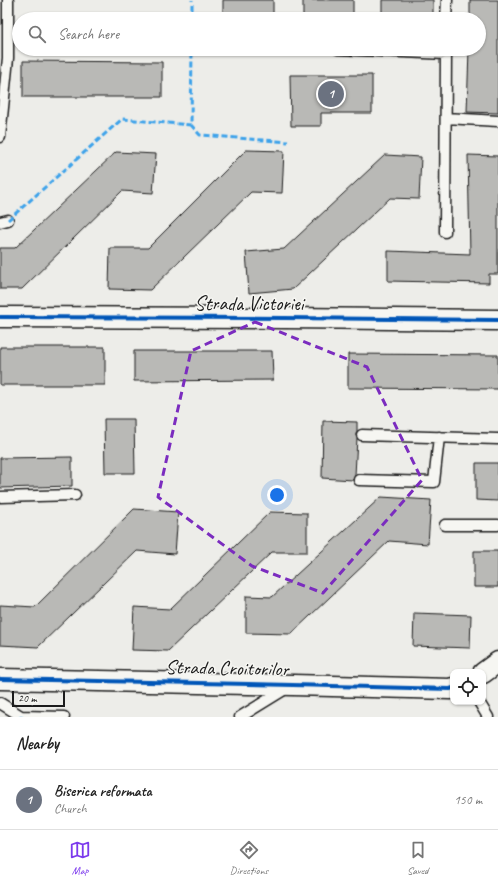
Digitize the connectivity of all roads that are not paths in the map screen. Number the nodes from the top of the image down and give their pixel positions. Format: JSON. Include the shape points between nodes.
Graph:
{"nodes":[{"id":1,"x":8,"y":0,"type":"edge"},
{"id":2,"x":447,"y":0,"type":"edge"},
{"id":3,"x":446,"y":12,"type":"edge"},
{"id":4,"x":446,"y":56,"type":"edge"},
{"id":5,"x":446,"y":118,"type":"junction"},
{"id":6,"x":498,"y":121,"type":"edge"},
{"id":7,"x":0,"y":137,"type":"edge"},
{"id":8,"x":445,"y":232,"type":"dead end"},
{"id":9,"x":0,"y":317,"type":"edge"},
{"id":10,"x":498,"y":320,"type":"edge"},
{"id":11,"x":362,"y":436,"type":"dead end"},
{"id":12,"x":439,"y":438,"type":"junction"},
{"id":13,"x":498,"y":439,"type":"edge"},
{"id":14,"x":359,"y":480,"type":"dead end"},
{"id":15,"x":75,"y":495,"type":"dead end"},
{"id":16,"x":0,"y":496,"type":"edge"},
{"id":17,"x":445,"y":525,"type":"dead end"},
{"id":18,"x":498,"y":525,"type":"edge"},
{"id":19,"x":498,"y":662,"type":"edge"},
{"id":20,"x":486,"y":671,"type":"edge"},
{"id":21,"x":0,"y":679,"type":"edge"},
{"id":22,"x":293,"y":685,"type":"junction"},
{"id":23,"x":450,"y":689,"type":"edge"},
{"id":24,"x":0,"y":703,"type":"edge"},
{"id":25,"x":481,"y":705,"type":"edge"},
{"id":26,"x":64,"y":717,"type":"edge"},
{"id":27,"x":240,"y":717,"type":"edge"},
{"id":28,"x":488,"y":717,"type":"edge"}],
"edges":[{"from":1,"to":7,"type":"lane","via":[[8,58]]},
{"from":2,"to":3,"type":"lane"},
{"from":4,"to":5,"type":"lane"},
{"from":5,"to":6,"type":"lane"},
{"from":5,"to":8,"type":"lane"},
{"from":9,"to":10,"type":"street","name":"Strada Victoriei"},
{"from":11,"to":12,"type":"lane"},
{"from":12,"to":13,"type":"lane"},
{"from":12,"to":14,"type":"lane","via":[[434,482]]},
{"from":15,"to":16,"type":"lane"},
{"from":17,"to":18,"type":"lane"},
{"from":19,"to":20,"type":"street"},
{"from":21,"to":22,"type":"street","name":"Strada Croitorilor"},
{"from":22,"to":23,"type":"street","name":"Strada Croitorilor"},
{"from":22,"to":27,"type":"lane"},
{"from":24,"to":26,"type":"lane","via":[[21,716]]},
{"from":25,"to":28,"type":"lane"}]}
